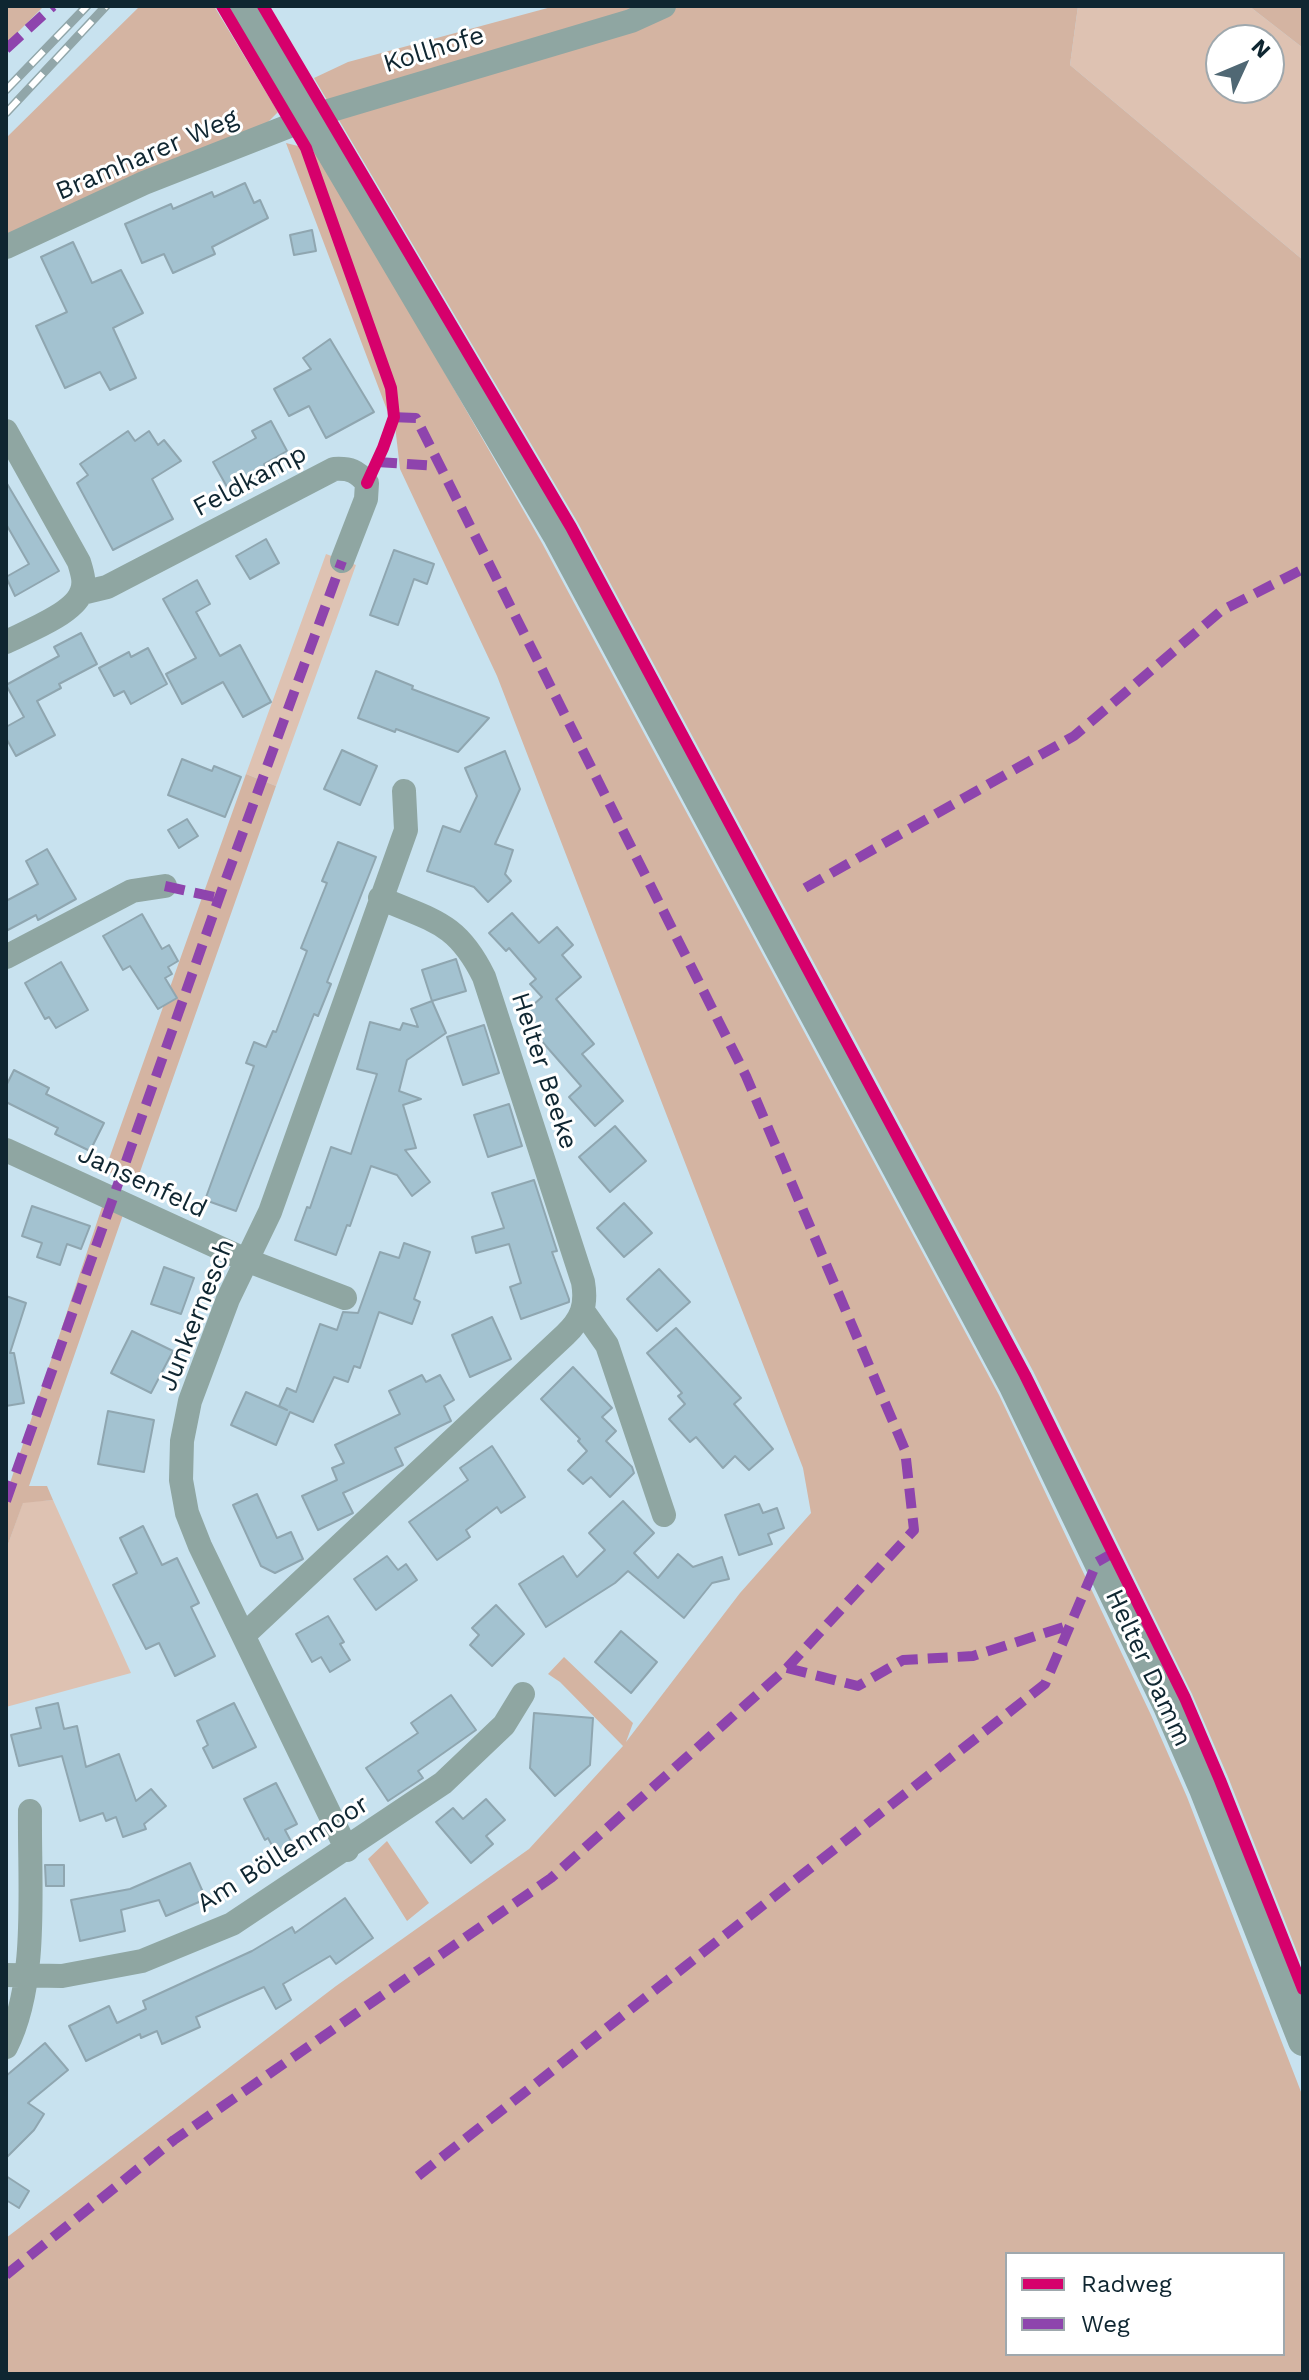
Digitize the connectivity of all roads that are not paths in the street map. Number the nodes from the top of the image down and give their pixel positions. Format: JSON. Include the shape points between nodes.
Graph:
{"nodes":[{"id":1,"x":245,"y":6,"type":"edge"},
{"id":2,"x":664,"y":6,"type":"edge"},
{"id":3,"x":312,"y":118,"type":"junction"},
{"id":4,"x":6,"y":247,"type":"edge"},
{"id":5,"x":6,"y":431,"type":"edge"},
{"id":6,"x":342,"y":561,"type":"dead end"},
{"id":7,"x":82,"y":593,"type":"junction"},
{"id":8,"x":6,"y":642,"type":"edge"},
{"id":9,"x":404,"y":791,"type":"dead end"},
{"id":10,"x":165,"y":886,"type":"dead end"},
{"id":11,"x":380,"y":898,"type":"junction"},
{"id":12,"x":6,"y":957,"type":"edge"},
{"id":13,"x":6,"y":1150,"type":"edge"},
{"id":14,"x":246,"y":1260,"type":"junction"},
{"id":15,"x":345,"y":1298,"type":"dead end"},
{"id":16,"x":583,"y":1311,"type":"junction"},
{"id":17,"x":664,"y":1515,"type":"dead end"},
{"id":18,"x":244,"y":1635,"type":"junction"},
{"id":19,"x":523,"y":1694,"type":"dead end"},
{"id":20,"x":30,"y":1811,"type":"dead end"},
{"id":21,"x":347,"y":1850,"type":"junction"},
{"id":22,"x":17,"y":1976,"type":"edge"},
{"id":23,"x":1303,"y":2041,"type":"edge"},
{"id":24,"x":6,"y":2047,"type":"edge"}],
"edges":[{"from":1,"to":3,"type":"street","name":"Helter Damm"},
{"from":2,"to":3,"type":"street","name":"Kollhofe","via":[[631,21]]},
{"from":3,"to":4,"type":"street","name":"Bramharer Weg","via":[[144,183]]},
{"from":3,"to":23,"type":"street","name":"Helter Damm","via":[[557,534],[1014,1386],[1168,1706]]},
{"from":5,"to":7,"type":"street","via":[[79,562]]},
{"from":6,"to":7,"type":"street","name":"Feldkamp","via":[[366,499],[367,483],[349,468],[334,469],[107,587]]},
{"from":7,"to":8,"type":"street","name":"Feldkamp","via":[[64,611]]},
{"from":9,"to":11,"type":"street","name":"Junkernesch","via":[[406,830]]},
{"from":10,"to":12,"type":"street","via":[[132,891]]},
{"from":11,"to":14,"type":"street","name":"Junkernesch","via":[[270,1212]]},
{"from":11,"to":16,"type":"street","name":"Helter Beeke","via":[[455,933],[484,977],[583,1282]]},
{"from":13,"to":14,"type":"street","name":"Jansenfeld"},
{"from":14,"to":15,"type":"street","name":"Jansenfeld"},
{"from":14,"to":18,"type":"street","name":"Junkernesch","via":[[190,1401],[181,1480],[200,1546]]},
{"from":16,"to":17,"type":"street","via":[[607,1345]]},
{"from":16,"to":18,"type":"street","via":[[578,1323]]},
{"from":18,"to":21,"type":"street","name":"Junkernesch"},
{"from":19,"to":21,"type":"street","name":"Am Böllenmoor","via":[[504,1725],[472,1758]]},
{"from":20,"to":22,"type":"street"},
{"from":21,"to":22,"type":"street","name":"Am Böllenmoor","via":[[232,1924],[142,1961],[62,1976]]},
{"from":22,"to":24,"type":"street","via":[[21,2013]]}]}
